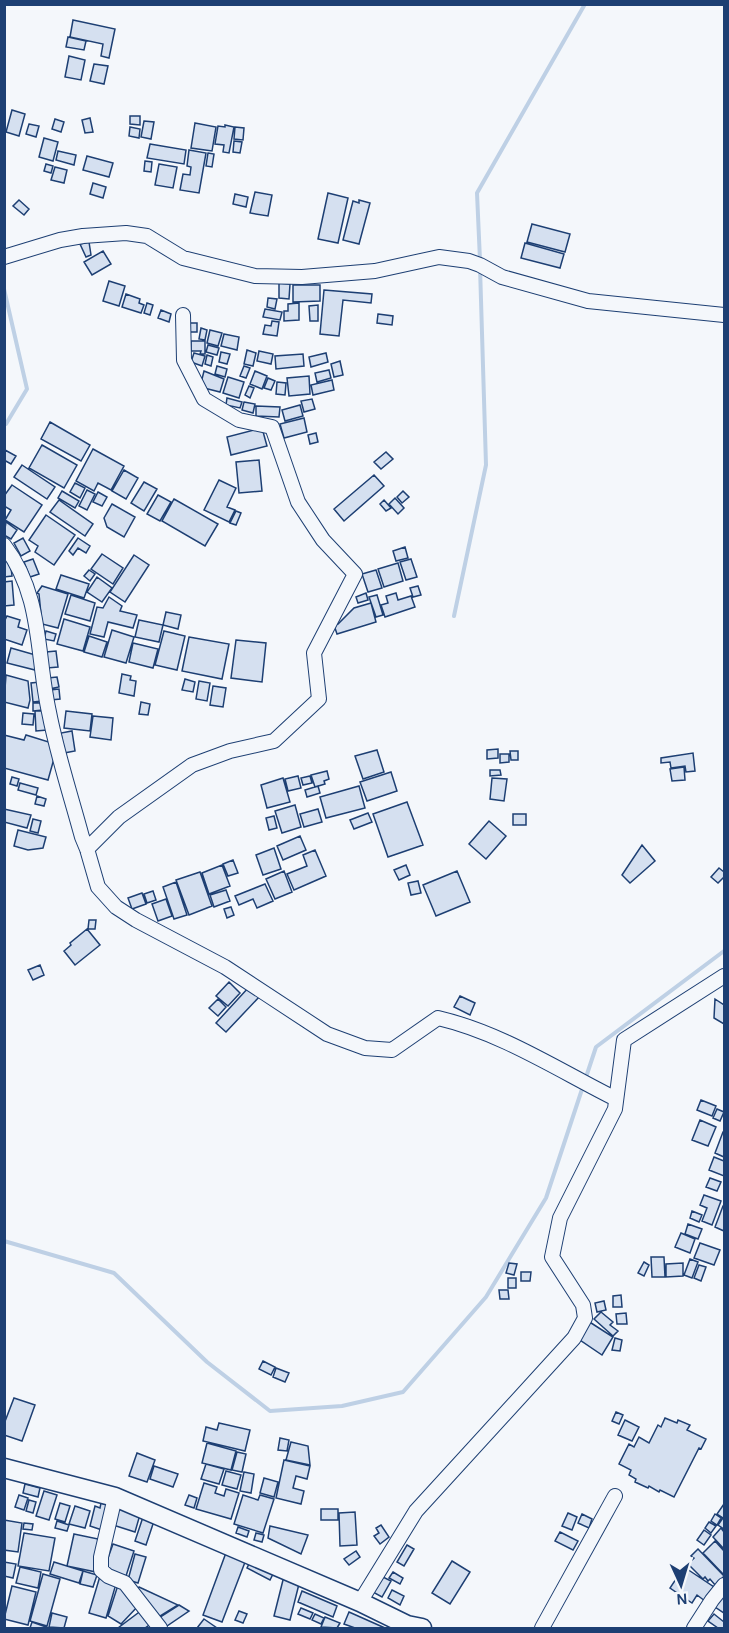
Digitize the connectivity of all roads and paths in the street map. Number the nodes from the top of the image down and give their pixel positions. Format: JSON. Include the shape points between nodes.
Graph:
{"nodes":[{"id":1,"x":4,"y":257,"type":"edge"},
{"id":2,"x":183,"y":315,"type":"dead end"},
{"id":3,"x":724,"y":315,"type":"edge"},
{"id":4,"x":4,"y":545,"type":"edge"},
{"id":5,"x":87,"y":849,"type":"junction"},
{"id":6,"x":724,"y":975,"type":"edge"},
{"id":7,"x":616,"y":1099,"type":"junction"},
{"id":8,"x":4,"y":1468,"type":"edge"},
{"id":9,"x":615,"y":1496,"type":"dead end"},
{"id":10,"x":115,"y":1497,"type":"junction"},
{"id":11,"x":724,"y":1585,"type":"edge"},
{"id":12,"x":360,"y":1602,"type":"junction"},
{"id":13,"x":406,"y":1627,"type":"edge"},
{"id":14,"x":160,"y":1629,"type":"edge"},
{"id":15,"x":542,"y":1629,"type":"edge"},
{"id":16,"x":694,"y":1629,"type":"edge"}],
"edges":[{"from":1,"to":3,"type":"street","via":[[60,240],[126,233],[147,236],[183,258],[255,276],[355,273],[447,257],[588,301]]},
{"from":2,"to":5,"type":"street","via":[[184,360],[204,399],[239,420],[272,427],[298,502],[323,540],[355,574],[314,653],[319,699],[274,741],[192,765],[119,818]]},
{"from":4,"to":5,"type":"street","via":[[29,588],[48,712]]},
{"from":5,"to":7,"type":"street","via":[[98,887],[116,907],[225,967],[327,1034],[365,1048],[392,1050],[438,1018],[466,1025],[528,1052]]},
{"from":6,"to":7,"type":"street","via":[[624,1040]]},
{"from":7,"to":12,"type":"street","via":[[615,1109],[560,1218],[552,1257],[583,1305],[585,1318],[574,1338],[416,1511]]},
{"from":8,"to":10,"type":"main road"},
{"from":9,"to":15,"type":"street"},
{"from":10,"to":12,"type":"main road"},
{"from":10,"to":14,"type":"street","via":[[101,1570],[125,1583]]},
{"from":11,"to":16,"type":"street"},
{"from":12,"to":13,"type":"main road"}]}
